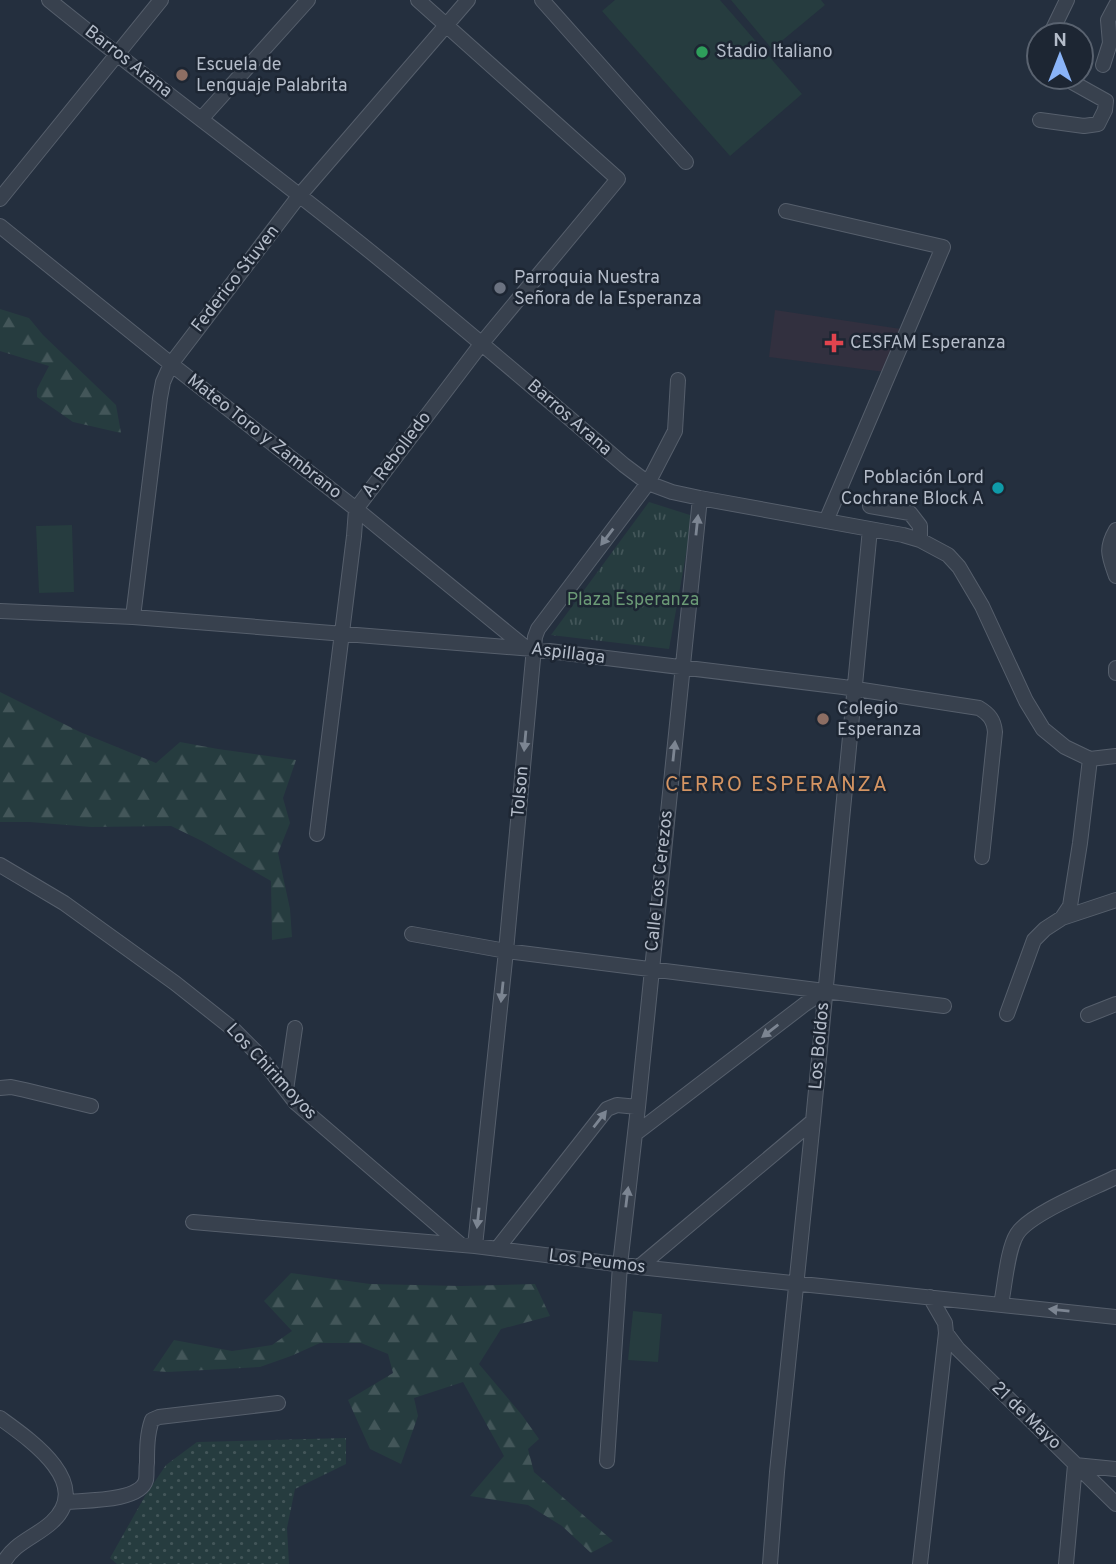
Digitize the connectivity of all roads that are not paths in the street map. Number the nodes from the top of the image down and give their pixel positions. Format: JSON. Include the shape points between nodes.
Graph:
{"nodes":[{"id":1,"x":49,"y":0,"type":"edge"},
{"id":2,"x":161,"y":0,"type":"edge"},
{"id":3,"x":308,"y":0,"type":"edge"},
{"id":4,"x":418,"y":0,"type":"edge"},
{"id":5,"x":468,"y":0,"type":"edge"},
{"id":6,"x":542,"y":0,"type":"edge"},
{"id":7,"x":1067,"y":0,"type":"edge"},
{"id":8,"x":1116,"y":5,"type":"edge"},
{"id":9,"x":1057,"y":21,"type":"edge"},
{"id":10,"x":447,"y":25,"type":"junction"},
{"id":11,"x":116,"y":54,"type":"junction"},
{"id":12,"x":1102,"y":65,"type":"dead end"},
{"id":13,"x":1088,"y":91,"type":"edge"},
{"id":14,"x":202,"y":118,"type":"junction"},
{"id":15,"x":1040,"y":120,"type":"dead end"},
{"id":16,"x":686,"y":162,"type":"dead end"},
{"id":17,"x":299,"y":196,"type":"junction"},
{"id":18,"x":0,"y":199,"type":"edge"},
{"id":19,"x":786,"y":211,"type":"dead end"},
{"id":20,"x":0,"y":226,"type":"edge"},
{"id":21,"x":482,"y":343,"type":"junction"},
{"id":22,"x":171,"y":363,"type":"junction"},
{"id":23,"x":678,"y":380,"type":"dead end"},
{"id":24,"x":648,"y":483,"type":"junction"},
{"id":25,"x":700,"y":498,"type":"junction"},
{"id":26,"x":870,"y":506,"type":"dead end"},
{"id":27,"x":356,"y":509,"type":"junction"},
{"id":28,"x":825,"y":521,"type":"junction"},
{"id":29,"x":870,"y":528,"type":"junction"},
{"id":30,"x":1116,"y":530,"type":"edge"},
{"id":31,"x":920,"y":540,"type":"junction"},
{"id":32,"x":1116,"y":576,"type":"edge"},
{"id":33,"x":0,"y":611,"type":"edge"},
{"id":34,"x":134,"y":617,"type":"junction"},
{"id":35,"x":341,"y":634,"type":"junction"},
{"id":36,"x":530,"y":649,"type":"junction"},
{"id":37,"x":682,"y":667,"type":"junction"},
{"id":38,"x":853,"y":688,"type":"junction"},
{"id":39,"x":1116,"y":756,"type":"edge"},
{"id":40,"x":1090,"y":759,"type":"junction"},
{"id":41,"x":317,"y":834,"type":"dead end"},
{"id":42,"x":982,"y":857,"type":"dead end"},
{"id":43,"x":0,"y":865,"type":"edge"},
{"id":44,"x":1116,"y":900,"type":"edge"},
{"id":45,"x":1062,"y":918,"type":"junction"},
{"id":46,"x":412,"y":934,"type":"dead end"},
{"id":47,"x":506,"y":951,"type":"junction"},
{"id":48,"x":651,"y":970,"type":"junction"},
{"id":49,"x":825,"y":991,"type":"junction"},
{"id":50,"x":1116,"y":1004,"type":"edge"},
{"id":51,"x":944,"y":1006,"type":"dead end"},
{"id":52,"x":1007,"y":1014,"type":"dead end"},
{"id":53,"x":1088,"y":1015,"type":"dead end"},
{"id":54,"x":295,"y":1028,"type":"dead end"},
{"id":55,"x":0,"y":1088,"type":"edge"},
{"id":56,"x":286,"y":1090,"type":"junction"},
{"id":57,"x":91,"y":1106,"type":"dead end"},
{"id":58,"x":638,"y":1107,"type":"junction"},
{"id":59,"x":813,"y":1121,"type":"junction"},
{"id":60,"x":635,"y":1134,"type":"junction"},
{"id":61,"x":1116,"y":1177,"type":"edge"},
{"id":62,"x":193,"y":1222,"type":"dead end"},
{"id":63,"x":468,"y":1246,"type":"junction"},
{"id":64,"x":497,"y":1249,"type":"junction"},
{"id":65,"x":620,"y":1265,"type":"junction"},
{"id":66,"x":639,"y":1267,"type":"junction"},
{"id":67,"x":796,"y":1283,"type":"junction"},
{"id":68,"x":930,"y":1297,"type":"junction"},
{"id":69,"x":957,"y":1300,"type":"junction"},
{"id":70,"x":1001,"y":1304,"type":"junction"},
{"id":71,"x":1116,"y":1317,"type":"edge"},
{"id":72,"x":946,"y":1328,"type":"junction"},
{"id":73,"x":278,"y":1403,"type":"dead end"},
{"id":74,"x":0,"y":1418,"type":"edge"},
{"id":75,"x":607,"y":1461,"type":"dead end"},
{"id":76,"x":1075,"y":1465,"type":"junction"},
{"id":77,"x":1116,"y":1469,"type":"edge"},
{"id":78,"x":66,"y":1502,"type":"junction"},
{"id":79,"x":1116,"y":1504,"type":"edge"},
{"id":80,"x":3,"y":1564,"type":"edge"},
{"id":81,"x":770,"y":1564,"type":"edge"},
{"id":82,"x":920,"y":1564,"type":"edge"},
{"id":83,"x":1066,"y":1564,"type":"edge"}],
"edges":[{"from":1,"to":11,"type":"street","name":"Barros Arana"},
{"from":2,"to":11,"type":"street"},
{"from":3,"to":14,"type":"street"},
{"from":4,"to":10,"type":"street"},
{"from":5,"to":10,"type":"street","name":"Federico Stuven"},
{"from":6,"to":16,"type":"street"},
{"from":7,"to":9,"type":"street"},
{"from":8,"to":12,"type":"street","via":[[1108,20],[1110,43]]},
{"from":10,"to":17,"type":"street","name":"Federico Stuven"},
{"from":10,"to":21,"type":"street","name":"A. Rebolledo","via":[[618,179]]},
{"from":11,"to":14,"type":"street","name":"Barros Arana"},
{"from":11,"to":18,"type":"street"},
{"from":13,"to":15,"type":"street","via":[[1106,101],[1098,124]]},
{"from":14,"to":17,"type":"street","name":"Barros Arana"},
{"from":17,"to":21,"type":"street","name":"Barros Arana"},
{"from":17,"to":22,"type":"street","name":"Federico Stuven"},
{"from":19,"to":28,"type":"street","via":[[943,247]]},
{"from":20,"to":22,"type":"street","name":"Mateo Toro y Zambrano"},
{"from":21,"to":24,"type":"street","name":"Barros Arana"},
{"from":21,"to":27,"type":"street","name":"A. Rebolledo"},
{"from":22,"to":27,"type":"street","name":"Mateo Toro y Zambrano"},
{"from":22,"to":34,"type":"street","name":"Federico Stuven","via":[[160,398]]},
{"from":23,"to":24,"type":"street","name":"Tolson","via":[[675,431]]},
{"from":24,"to":25,"type":"street","name":"Barros Arana"},
{"from":24,"to":36,"type":"street","name":"Tolson","one_way":true,"via":[[538,629]]},
{"from":25,"to":28,"type":"street","name":"Barros Arana"},
{"from":37,"to":25,"type":"street","name":"Calle Los Cerezos","one_way":true},
{"from":26,"to":31,"type":"street","via":[[910,513],[920,526]]},
{"from":27,"to":35,"type":"street","name":"A. Rebolledo"},
{"from":27,"to":36,"type":"street","name":"Mateo Toro y Zambrano"},
{"from":28,"to":29,"type":"street","name":"Barros Arana"},
{"from":29,"to":31,"type":"street","name":"Barros Arana"},
{"from":29,"to":38,"type":"street","name":"Los Boldos"},
{"from":30,"to":32,"type":"street","via":[[1109,542]]},
{"from":31,"to":40,"type":"street","name":"Barros Arana","via":[[959,566],[1043,729]]},
{"from":33,"to":34,"type":"street","name":"Aspillaga"},
{"from":34,"to":35,"type":"street","name":"Aspillaga"},
{"from":35,"to":36,"type":"street","name":"Aspillaga"},
{"from":35,"to":41,"type":"street","name":"A. Rebolledo"},
{"from":36,"to":37,"type":"street","name":"Aspillaga"},
{"from":36,"to":47,"type":"street","name":"Tolson","one_way":true},
{"from":37,"to":38,"type":"street","name":"Aspillaga"},
{"from":48,"to":37,"type":"street","name":"Calle Los Cerezos","one_way":true},
{"from":38,"to":42,"type":"street","name":"Aspillaga","via":[[979,708],[990,717],[995,732]]},
{"from":38,"to":49,"type":"street","name":"Los Boldos"},
{"from":39,"to":40,"type":"street"},
{"from":40,"to":45,"type":"street","via":[[1070,906]]},
{"from":43,"to":56,"type":"street","name":"Los Chirimoyos","via":[[64,903],[233,1028]]},
{"from":44,"to":45,"type":"street"},
{"from":45,"to":52,"type":"street","via":[[1034,940]]},
{"from":46,"to":47,"type":"street"},
{"from":47,"to":48,"type":"street"},
{"from":47,"to":63,"type":"street","name":"Tolson","one_way":true},
{"from":48,"to":49,"type":"street"},
{"from":48,"to":58,"type":"street","name":"Calle Los Cerezos"},
{"from":49,"to":51,"type":"street"},
{"from":49,"to":59,"type":"street","name":"Los Boldos"},
{"from":49,"to":60,"type":"street","one_way":true},
{"from":50,"to":53,"type":"street"},
{"from":54,"to":56,"type":"street"},
{"from":55,"to":57,"type":"street"},
{"from":56,"to":63,"type":"street","name":"Los Chirimoyos"},
{"from":58,"to":60,"type":"street","name":"Calle Los Cerezos"},
{"from":64,"to":58,"type":"street","one_way":true,"via":[[607,1109]]},
{"from":59,"to":66,"type":"street"},
{"from":59,"to":67,"type":"street","name":"Los Boldos"},
{"from":65,"to":60,"type":"street","name":"Calle Los Cerezos","one_way":true},
{"from":61,"to":70,"type":"street","via":[[1025,1225],[1011,1250]]},
{"from":62,"to":63,"type":"street","name":"Los Peumos"},
{"from":63,"to":64,"type":"street","name":"Los Peumos"},
{"from":64,"to":65,"type":"street","name":"Los Peumos"},
{"from":65,"to":66,"type":"street","name":"Los Peumos"},
{"from":65,"to":75,"type":"street","name":"Calle Los Cerezos"},
{"from":66,"to":67,"type":"street","name":"Los Peumos"},
{"from":67,"to":68,"type":"street","name":"Los Peumos"},
{"from":67,"to":81,"type":"street","name":"Los Boldos"},
{"from":68,"to":69,"type":"street","name":"Los Peumos"},
{"from":68,"to":72,"type":"street","name":"21 de Mayo"},
{"from":69,"to":70,"type":"street","name":"Los Peumos"},
{"from":69,"to":72,"type":"street"},
{"from":71,"to":70,"type":"street","name":"Los Peumos","one_way":true},
{"from":72,"to":76,"type":"street","name":"21 de Mayo","via":[[965,1357]]},
{"from":72,"to":82,"type":"street"},
{"from":73,"to":78,"type":"street","via":[[152,1420],[146,1480],[140,1490]]},
{"from":74,"to":78,"type":"street","via":[[46,1453],[61,1477]]},
{"from":76,"to":77,"type":"street"},
{"from":76,"to":79,"type":"street","name":"21 de Mayo"},
{"from":76,"to":83,"type":"street"},
{"from":78,"to":80,"type":"street","via":[[51,1523],[8,1555]]}]}
